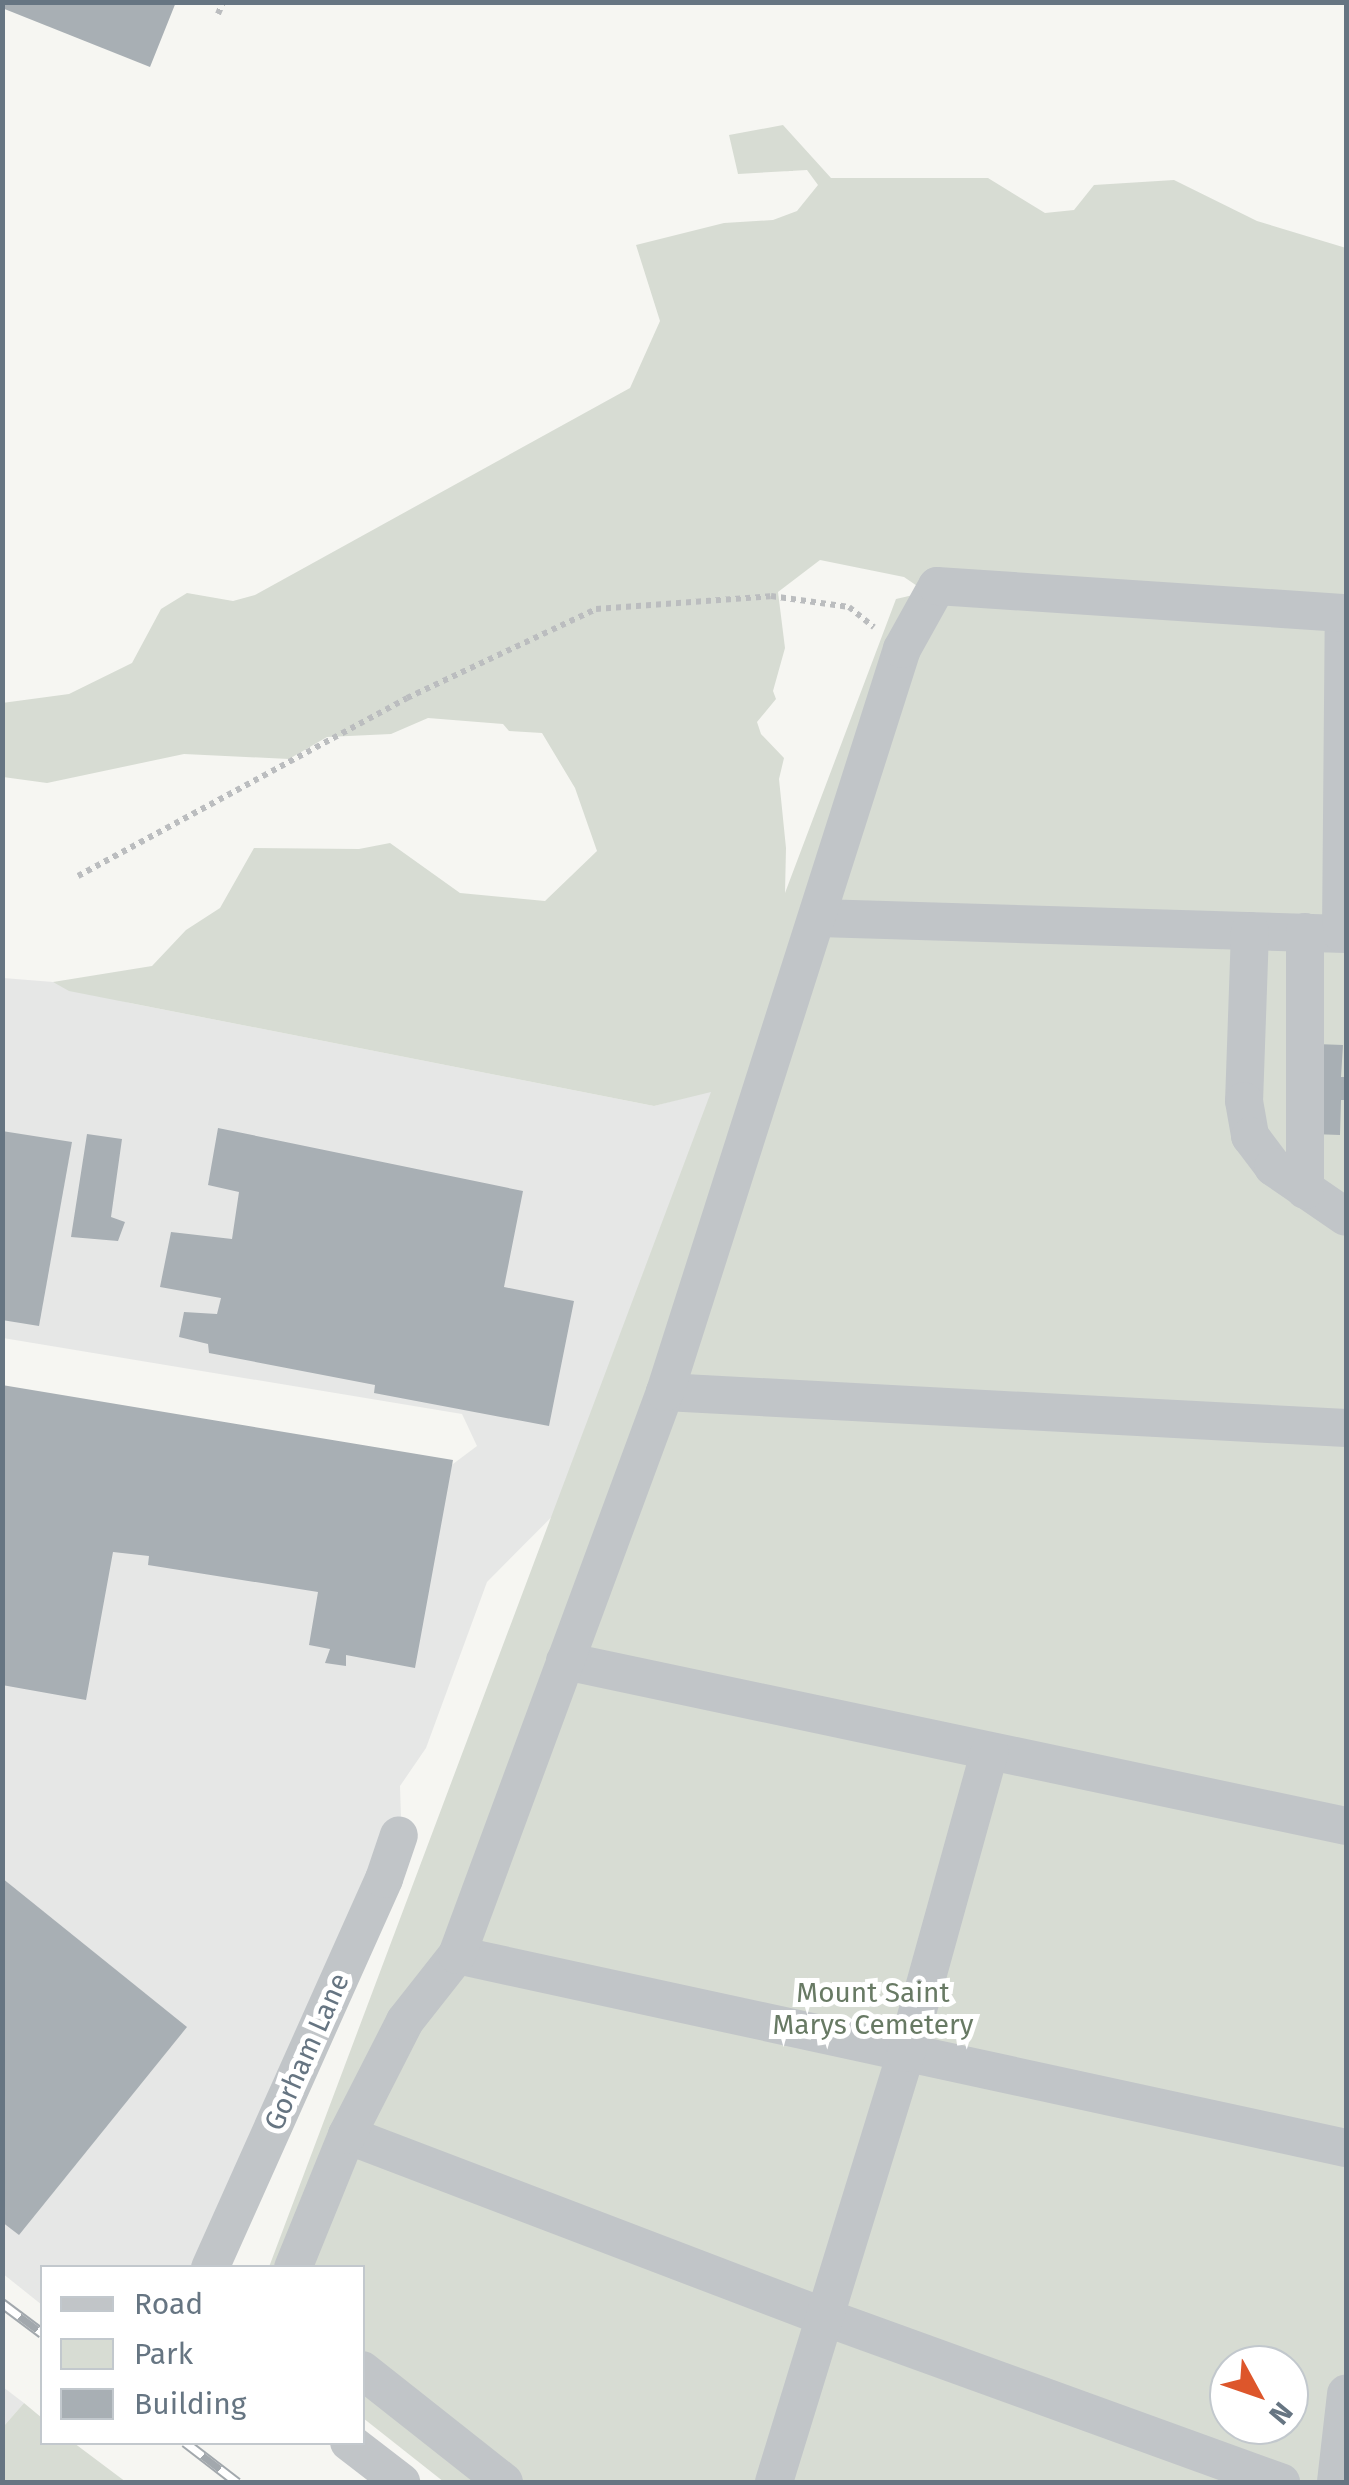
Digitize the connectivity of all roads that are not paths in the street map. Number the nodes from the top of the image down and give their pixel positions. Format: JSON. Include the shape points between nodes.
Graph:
{"nodes":[{"id":1,"x":1345,"y":613,"type":"edge"},
{"id":2,"x":819,"y":918,"type":"junction"},
{"id":3,"x":1250,"y":931,"type":"junction"},
{"id":4,"x":1331,"y":933,"type":"edge"},
{"id":5,"x":1305,"y":1190,"type":"junction"},
{"id":6,"x":1346,"y":1218,"type":"edge"},
{"id":7,"x":665,"y":1392,"type":"junction"},
{"id":8,"x":1346,"y":1428,"type":"edge"},
{"id":9,"x":565,"y":1660,"type":"junction"},
{"id":10,"x":990,"y":1751,"type":"junction"},
{"id":11,"x":1346,"y":1826,"type":"edge"},
{"id":12,"x":399,"y":1835,"type":"dead end"},
{"id":13,"x":458,"y":1956,"type":"junction"},
{"id":14,"x":906,"y":2052,"type":"junction"},
{"id":15,"x":347,"y":2135,"type":"junction"},
{"id":16,"x":1346,"y":2148,"type":"edge"},
{"id":17,"x":211,"y":2265,"type":"edge"},
{"id":18,"x":294,"y":2265,"type":"edge"},
{"id":19,"x":827,"y":2318,"type":"junction"},
{"id":20,"x":365,"y":2372,"type":"edge"},
{"id":21,"x":1346,"y":2394,"type":"edge"},
{"id":22,"x":353,"y":2445,"type":"edge"},
{"id":23,"x":400,"y":2482,"type":"edge"},
{"id":24,"x":504,"y":2482,"type":"edge"},
{"id":25,"x":774,"y":2482,"type":"edge"},
{"id":26,"x":1280,"y":2482,"type":"edge"},
{"id":27,"x":1336,"y":2482,"type":"edge"}],
"edges":[{"from":1,"to":2,"type":"street","via":[[937,586],[902,649]]},
{"from":1,"to":4,"type":"street"},
{"from":2,"to":3,"type":"street"},
{"from":2,"to":7,"type":"street"},
{"from":3,"to":4,"type":"street"},
{"from":3,"to":5,"type":"street","via":[[1244,1101],[1250,1136],[1273,1167]]},
{"from":4,"to":5,"type":"street"},
{"from":5,"to":6,"type":"street"},
{"from":7,"to":8,"type":"street"},
{"from":7,"to":9,"type":"street"},
{"from":9,"to":10,"type":"street"},
{"from":9,"to":13,"type":"street"},
{"from":10,"to":11,"type":"street"},
{"from":10,"to":14,"type":"street"},
{"from":12,"to":17,"type":"street","name":"Gorham Lane"},
{"from":13,"to":14,"type":"street"},
{"from":13,"to":15,"type":"street","via":[[405,2021]]},
{"from":14,"to":16,"type":"street"},
{"from":14,"to":19,"type":"street"},
{"from":15,"to":18,"type":"street"},
{"from":15,"to":19,"type":"street"},
{"from":19,"to":25,"type":"street"},
{"from":19,"to":26,"type":"street"},
{"from":20,"to":24,"type":"street"},
{"from":21,"to":27,"type":"street"},
{"from":22,"to":23,"type":"street"}]}
